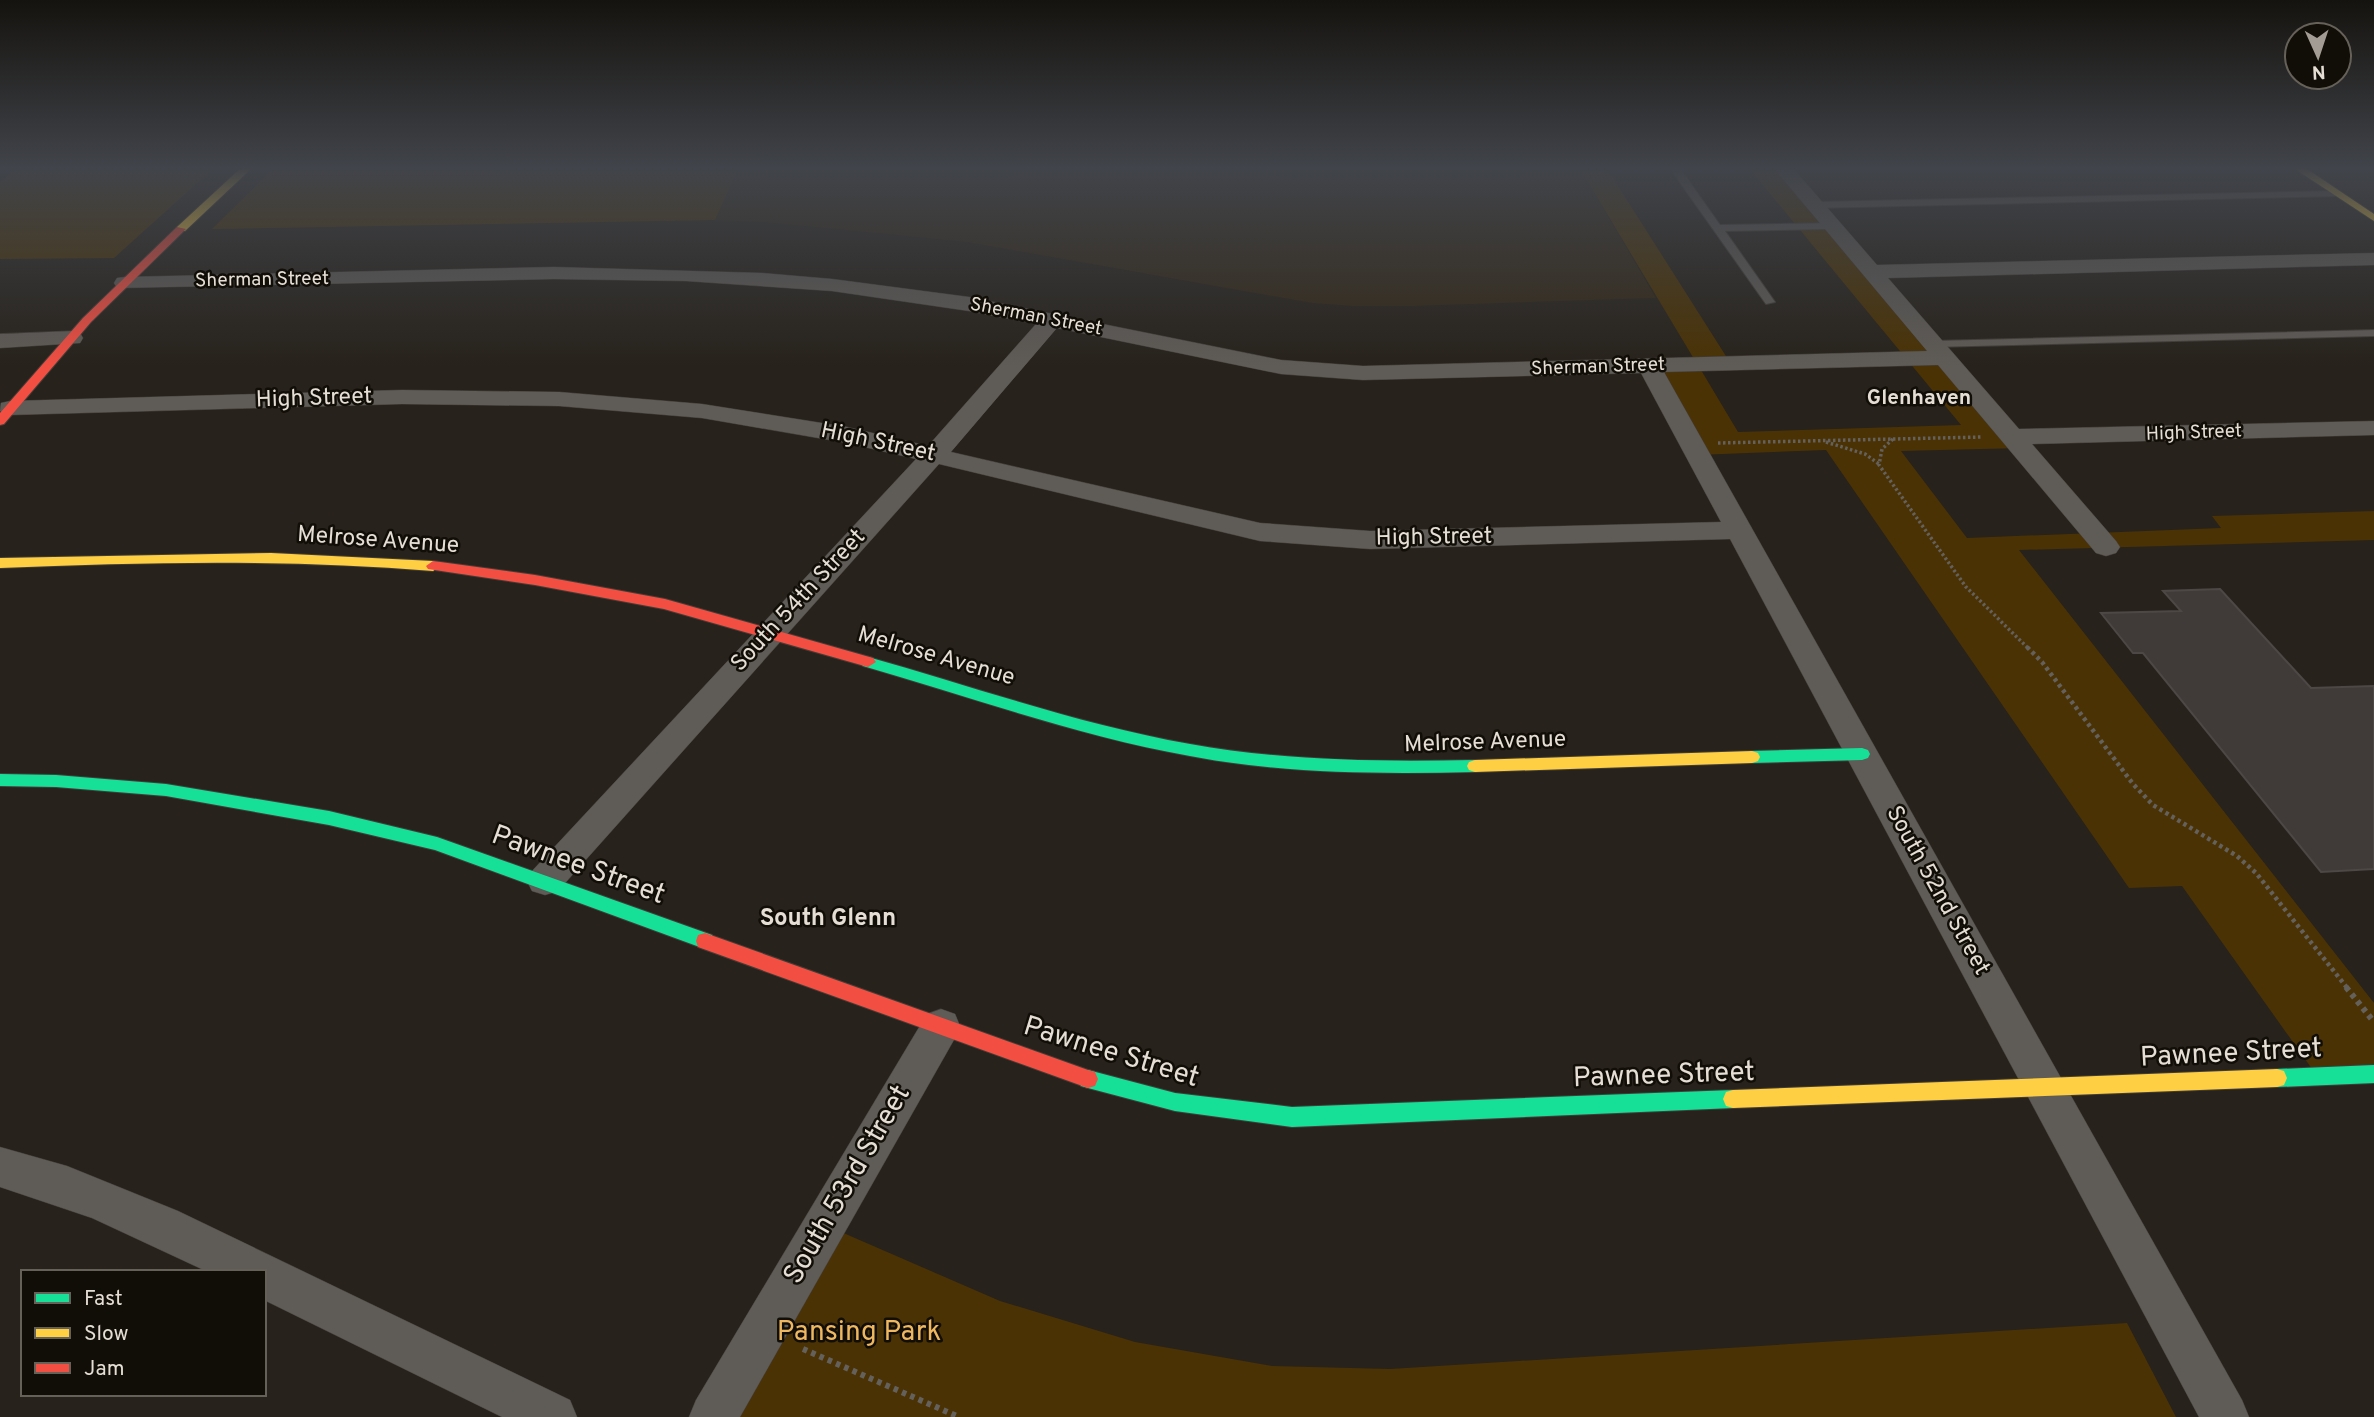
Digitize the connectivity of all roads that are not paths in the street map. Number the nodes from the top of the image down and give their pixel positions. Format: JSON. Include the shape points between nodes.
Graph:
{"nodes":[{"id":1,"x":178,"y":233,"type":"edge"},
{"id":2,"x":1721,"y":233,"type":"edge"},
{"id":3,"x":1838,"y":233,"type":"edge"},
{"id":4,"x":2374,"y":259,"type":"edge"},
{"id":5,"x":1871,"y":272,"type":"junction"},
{"id":6,"x":125,"y":283,"type":"junction"},
{"id":7,"x":1770,"y":302,"type":"dead end"},
{"id":8,"x":1052,"y":320,"type":"junction"},
{"id":9,"x":2374,"y":333,"type":"edge"},
{"id":10,"x":72,"y":338,"type":"junction"},
{"id":11,"x":0,"y":341,"type":"edge"},
{"id":12,"x":1939,"y":351,"type":"junction"},
{"id":13,"x":1649,"y":366,"type":"junction"},
{"id":14,"x":5,"y":415,"type":"edge"},
{"id":15,"x":2374,"y":428,"type":"edge"},
{"id":16,"x":2001,"y":437,"type":"junction"},
{"id":17,"x":934,"y":455,"type":"junction"},
{"id":18,"x":1738,"y":530,"type":"junction"},
{"id":19,"x":2106,"y":547,"type":"dead end"},
{"id":20,"x":0,"y":563,"type":"edge"},
{"id":21,"x":769,"y":633,"type":"junction"},
{"id":22,"x":1862,"y":754,"type":"junction"},
{"id":23,"x":0,"y":780,"type":"edge"},
{"id":24,"x":545,"y":881,"type":"junction"},
{"id":25,"x":941,"y":1026,"type":"junction"},
{"id":26,"x":2374,"y":1074,"type":"edge"},
{"id":27,"x":2045,"y":1088,"type":"junction"},
{"id":28,"x":0,"y":1167,"type":"edge"},
{"id":29,"x":252,"y":1270,"type":"edge"},
{"id":30,"x":266,"y":1277,"type":"edge"},
{"id":31,"x":553,"y":1417,"type":"edge"},
{"id":32,"x":713,"y":1417,"type":"edge"},
{"id":33,"x":2225,"y":1417,"type":"edge"}],
"edges":[{"from":1,"to":6,"type":"street"},
{"from":2,"to":7,"type":"lane"},
{"from":3,"to":5,"type":"street"},
{"from":4,"to":5,"type":"street"},
{"from":5,"to":12,"type":"street"},
{"from":6,"to":8,"type":"street","name":"Sherman Street","via":[[686,275],[873,290]]},
{"from":6,"to":10,"type":"street"},
{"from":8,"to":13,"type":"street","name":"Sherman Street","via":[[1322,372]]},
{"from":8,"to":17,"type":"street","name":"South 54th Street"},
{"from":9,"to":12,"type":"lane"},
{"from":10,"to":11,"type":"street"},
{"from":10,"to":14,"type":"street"},
{"from":12,"to":13,"type":"street","name":"Sherman Street"},
{"from":12,"to":16,"type":"street"},
{"from":13,"to":18,"type":"street","name":"South 52nd Street"},
{"from":14,"to":17,"type":"street","name":"High Street","via":[[402,397],[559,399],[777,422]]},
{"from":15,"to":16,"type":"street","name":"High Street"},
{"from":16,"to":19,"type":"street"},
{"from":17,"to":18,"type":"street","name":"High Street","via":[[1218,524],[1311,538]]},
{"from":17,"to":21,"type":"street","name":"South 54th Street"},
{"from":18,"to":22,"type":"street","name":"South 52nd Street"},
{"from":20,"to":21,"type":"street","name":"Melrose Avenue","via":[[216,557],[401,563],[583,587]]},
{"from":21,"to":22,"type":"street","name":"Melrose Avenue","via":[[1148,742],[1298,766],[1371,769]]},
{"from":21,"to":24,"type":"street","name":"South 54th Street"},
{"from":22,"to":27,"type":"street","name":"South 52nd Street"},
{"from":23,"to":24,"type":"street","name":"Pawnee Street","via":[[226,797],[337,817],[437,844]]},
{"from":24,"to":25,"type":"street","name":"Pawnee Street"},
{"from":25,"to":27,"type":"street","name":"Pawnee Street","via":[[1159,1100],[1225,1112],[1293,1117]]},
{"from":25,"to":32,"type":"street","name":"South 53rd Street"},
{"from":26,"to":27,"type":"street","name":"Pawnee Street"},
{"from":27,"to":33,"type":"street","name":"South 52nd Street"},
{"from":28,"to":29,"type":"street","via":[[129,1209]]},
{"from":30,"to":31,"type":"street"}]}
